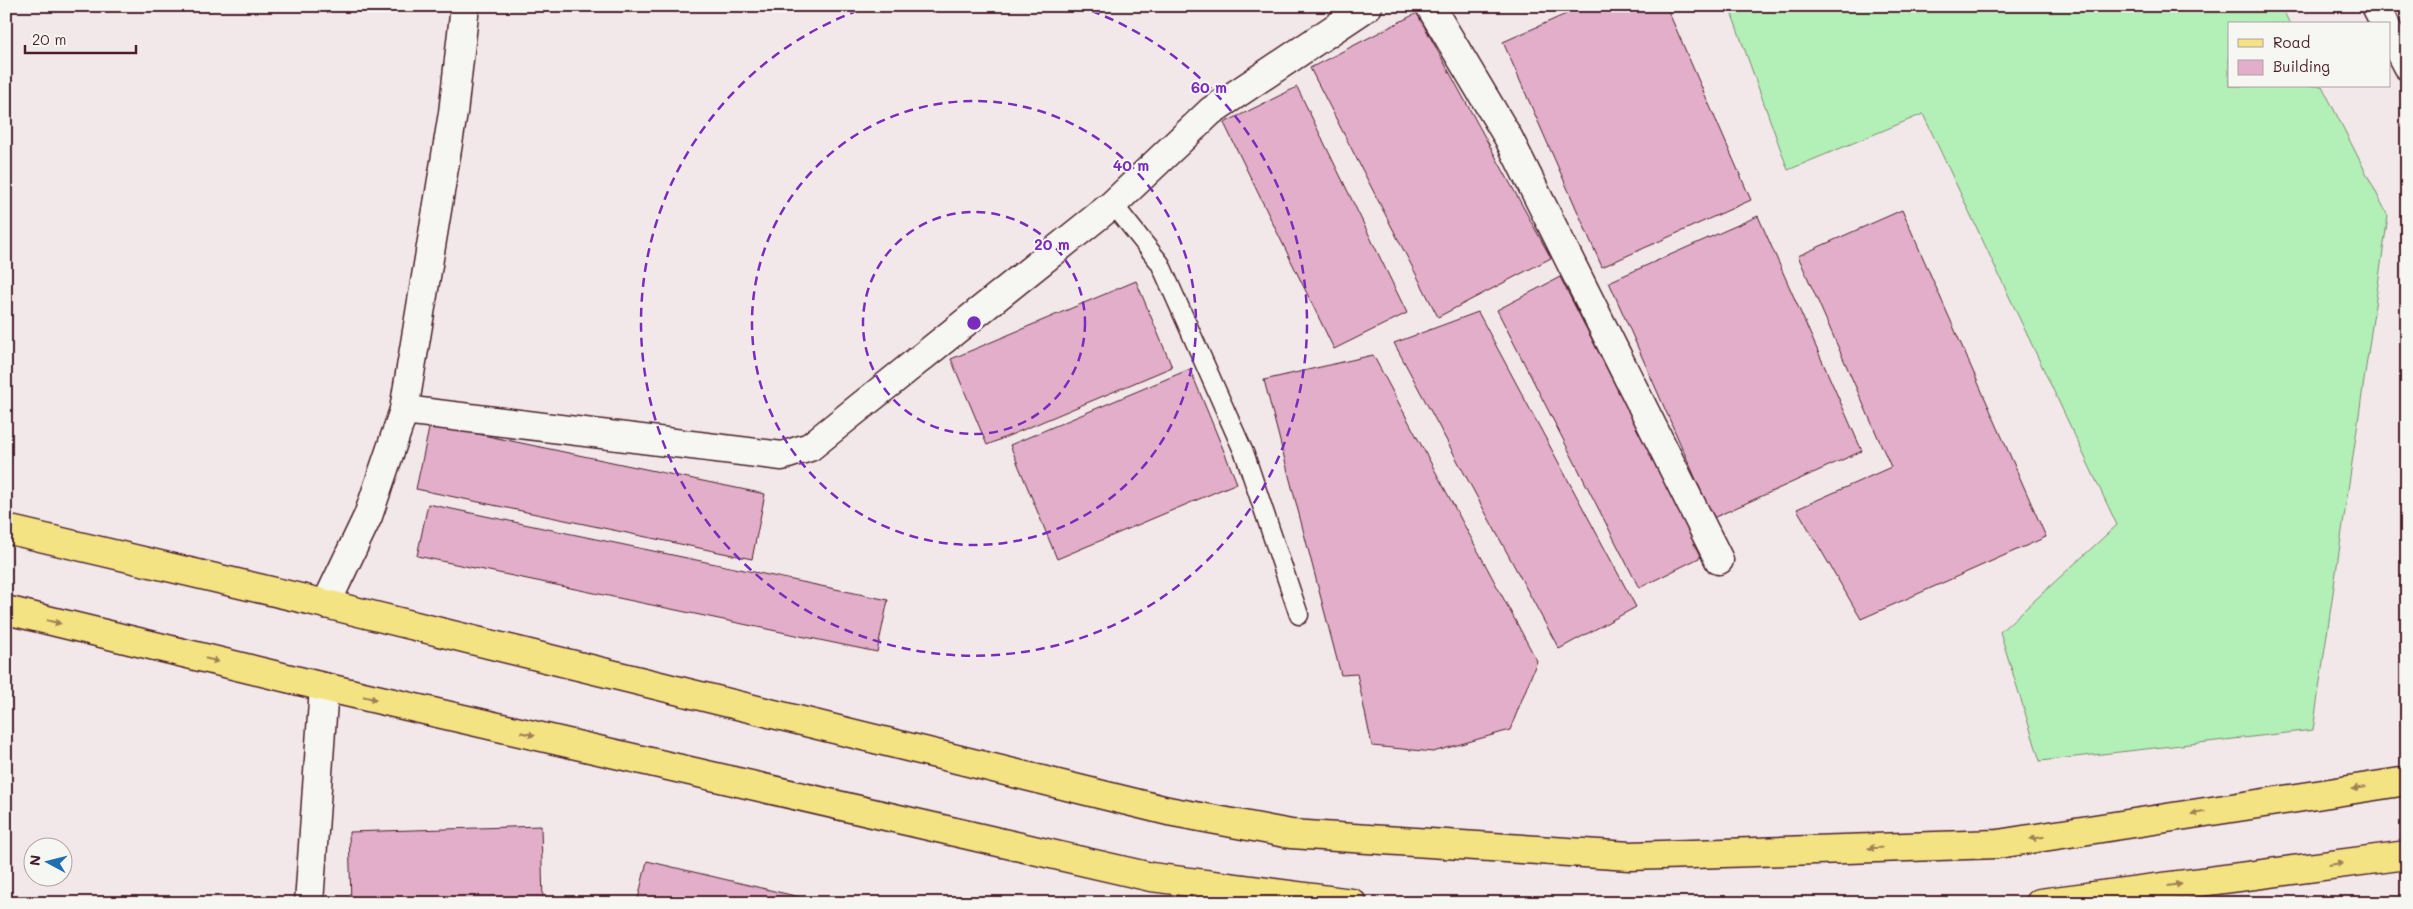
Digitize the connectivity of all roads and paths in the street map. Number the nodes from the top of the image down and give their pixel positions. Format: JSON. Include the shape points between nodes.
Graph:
{"nodes":[{"id":1,"x":465,"y":6,"type":"edge"},
{"id":2,"x":1368,"y":6,"type":"edge"},
{"id":3,"x":1430,"y":6,"type":"edge"},
{"id":4,"x":2376,"y":6,"type":"edge"},
{"id":5,"x":2384,"y":22,"type":"edge"},
{"id":6,"x":2390,"y":34,"type":"edge"},
{"id":7,"x":2407,"y":66,"type":"edge"},
{"id":8,"x":1113,"y":204,"type":"junction"},
{"id":9,"x":404,"y":410,"type":"junction"},
{"id":10,"x":6,"y":529,"type":"edge"},
{"id":11,"x":1719,"y":560,"type":"dead end"},
{"id":12,"x":326,"y":604,"type":"junction"},
{"id":13,"x":6,"y":610,"type":"edge"},
{"id":14,"x":1299,"y":615,"type":"dead end"},
{"id":15,"x":324,"y":687,"type":"junction"},
{"id":16,"x":2407,"y":781,"type":"edge"},
{"id":17,"x":2407,"y":854,"type":"edge"},
{"id":18,"x":309,"y":903,"type":"edge"},
{"id":19,"x":1352,"y":903,"type":"edge"},
{"id":20,"x":2040,"y":903,"type":"edge"}],
"edges":[{"from":1,"to":9,"type":"street","via":[[453,113]]},
{"from":2,"to":8,"type":"street","via":[[1211,111]]},
{"from":3,"to":11,"type":"street","via":[[1508,137]]},
{"from":4,"to":5,"type":"street"},
{"from":6,"to":7,"type":"street"},
{"from":8,"to":9,"type":"street","via":[[810,447],[782,456]]},
{"from":8,"to":14,"type":"lane","via":[[1160,263],[1245,455]]},
{"from":9,"to":12,"type":"street","via":[[368,516]]},
{"from":10,"to":12,"type":"main road"},
{"from":16,"to":12,"type":"main road","one_way":true,"via":[[1998,844],[1630,856],[1291,834],[1168,811]]},
{"from":13,"to":15,"type":"main road","one_way":true},
{"from":15,"to":18,"type":"street"},
{"from":15,"to":19,"type":"main road","one_way":true,"via":[[1152,877]]},
{"from":20,"to":17,"type":"main road","one_way":true}]}
